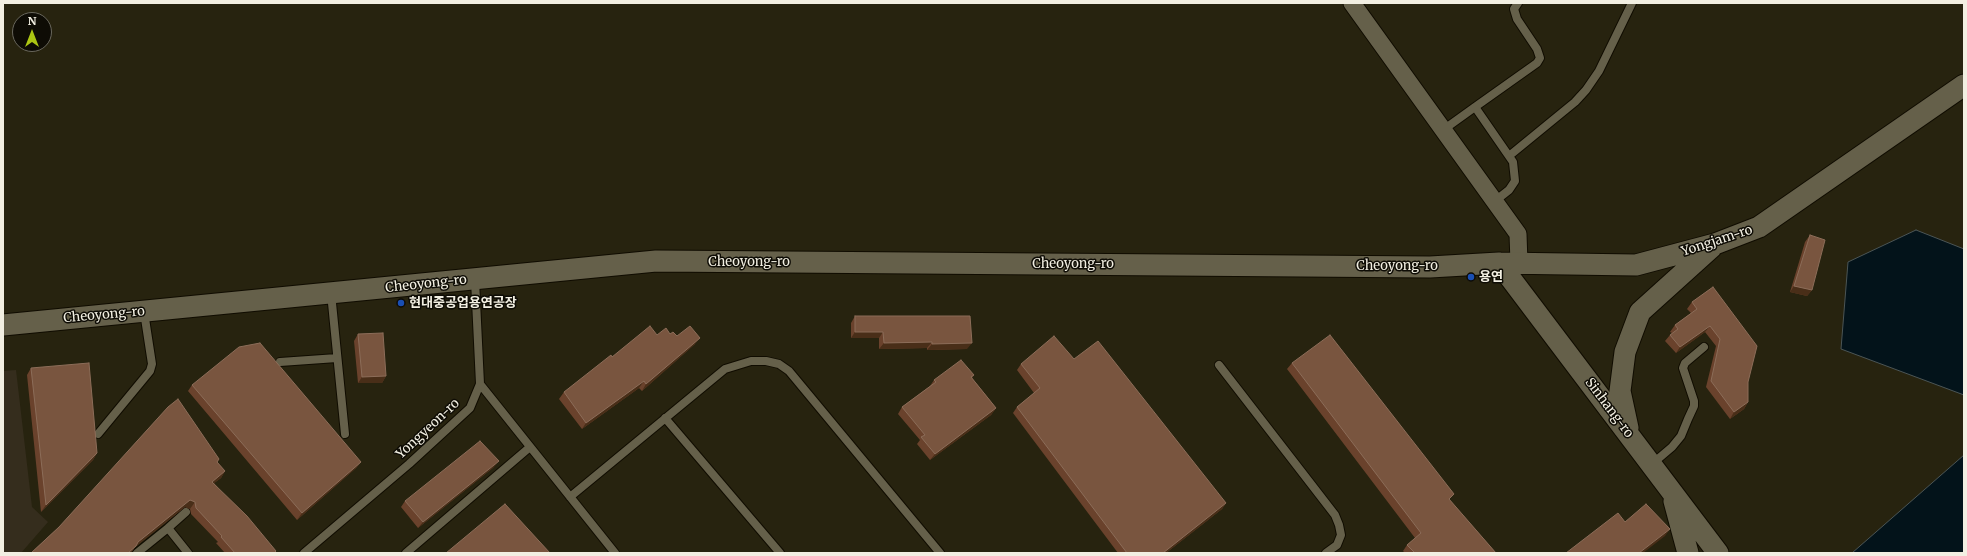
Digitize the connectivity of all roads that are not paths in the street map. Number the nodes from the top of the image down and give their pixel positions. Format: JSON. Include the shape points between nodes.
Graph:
{"nodes":[{"id":1,"x":1352,"y":3,"type":"edge"},
{"id":2,"x":1518,"y":3,"type":"edge"},
{"id":3,"x":1632,"y":3,"type":"edge"},
{"id":4,"x":1964,"y":85,"type":"edge"},
{"id":5,"x":1475,"y":107,"type":"junction"},
{"id":6,"x":1443,"y":130,"type":"junction"},
{"id":7,"x":1509,"y":156,"type":"junction"},
{"id":8,"x":1495,"y":201,"type":"junction"},
{"id":9,"x":1715,"y":244,"type":"junction"},
{"id":10,"x":1499,"y":263,"type":"junction"},
{"id":11,"x":1519,"y":263,"type":"junction"},
{"id":12,"x":475,"y":280,"type":"junction"},
{"id":13,"x":331,"y":293,"type":"junction"},
{"id":14,"x":144,"y":311,"type":"junction"},
{"id":15,"x":3,"y":325,"type":"edge"},
{"id":16,"x":1704,"y":347,"type":"dead end"},
{"id":17,"x":337,"y":358,"type":"junction"},
{"id":18,"x":280,"y":362,"type":"dead end"},
{"id":19,"x":1219,"y":365,"type":"dead end"},
{"id":20,"x":480,"y":384,"type":"junction"},
{"id":21,"x":665,"y":418,"type":"junction"},
{"id":22,"x":98,"y":434,"type":"dead end"},
{"id":23,"x":345,"y":434,"type":"dead end"},
{"id":24,"x":1629,"y":435,"type":"junction"},
{"id":25,"x":530,"y":447,"type":"junction"},
{"id":26,"x":1652,"y":464,"type":"junction"},
{"id":27,"x":1672,"y":491,"type":"junction"},
{"id":28,"x":570,"y":497,"type":"junction"},
{"id":29,"x":186,"y":512,"type":"edge"},
{"id":30,"x":168,"y":528,"type":"junction"},
{"id":31,"x":137,"y":553,"type":"edge"},
{"id":32,"x":188,"y":553,"type":"edge"},
{"id":33,"x":304,"y":553,"type":"edge"},
{"id":34,"x":406,"y":553,"type":"edge"},
{"id":35,"x":614,"y":553,"type":"edge"},
{"id":36,"x":780,"y":553,"type":"edge"},
{"id":37,"x":940,"y":553,"type":"edge"},
{"id":38,"x":1326,"y":553,"type":"edge"},
{"id":39,"x":1688,"y":553,"type":"edge"},
{"id":40,"x":1718,"y":553,"type":"edge"}],
"edges":[{"from":1,"to":6,"type":"street"},
{"from":2,"to":5,"type":"lane","via":[[1514,9],[1517,18],[1540,58],[1537,63]]},
{"from":3,"to":7,"type":"lane","via":[[1599,71],[1586,90]]},
{"from":4,"to":9,"type":"street","name":"Yongjam-ro","via":[[1759,227]]},
{"from":5,"to":6,"type":"lane"},
{"from":5,"to":7,"type":"lane"},
{"from":6,"to":8,"type":"street"},
{"from":7,"to":8,"type":"lane","via":[[1513,162],[1515,181],[1509,190]]},
{"from":8,"to":11,"type":"street","via":[[1518,234]]},
{"from":9,"to":11,"type":"street","name":"Yongjam-ro","via":[[1636,265]]},
{"from":9,"to":24,"type":"street","via":[[1640,312],[1625,352],[1620,391]]},
{"from":10,"to":11,"type":"street","name":"Yongjam-ro"},
{"from":10,"to":12,"type":"street","name":"Cheoyong-ro","via":[[1430,267],[656,261]]},
{"from":10,"to":24,"type":"street","name":"Sinhang-ro"},
{"from":12,"to":13,"type":"street","name":"Cheoyong-ro"},
{"from":12,"to":20,"type":"lane","name":"Yongyeon-ro"},
{"from":13,"to":14,"type":"street","name":"Cheoyong-ro"},
{"from":13,"to":17,"type":"lane"},
{"from":14,"to":15,"type":"street","name":"Cheoyong-ro"},
{"from":14,"to":22,"type":"lane","via":[[152,364],[150,371]]},
{"from":16,"to":26,"type":"lane","via":[[1685,363],[1683,368],[1694,401],[1688,419],[1672,447]]},
{"from":17,"to":18,"type":"lane"},
{"from":17,"to":23,"type":"lane"},
{"from":19,"to":38,"type":"lane","via":[[1335,515],[1341,535],[1337,545]]},
{"from":20,"to":25,"type":"lane"},
{"from":20,"to":33,"type":"lane","name":"Yongyeon-ro","via":[[470,408],[409,464]]},
{"from":21,"to":28,"type":"lane"},
{"from":21,"to":36,"type":"lane"},
{"from":21,"to":37,"type":"lane","via":[[725,369],[751,362],[766,361],[779,364],[789,371]]},
{"from":24,"to":26,"type":"street","name":"Sinhang-ro"},
{"from":25,"to":28,"type":"lane"},
{"from":25,"to":34,"type":"lane"},
{"from":26,"to":27,"type":"street","name":"Sinhang-ro"},
{"from":27,"to":39,"type":"street"},
{"from":27,"to":40,"type":"street","name":"Sinhang-ro"},
{"from":28,"to":35,"type":"lane"},
{"from":29,"to":30,"type":"lane"},
{"from":30,"to":31,"type":"lane"},
{"from":30,"to":32,"type":"lane"}]}
